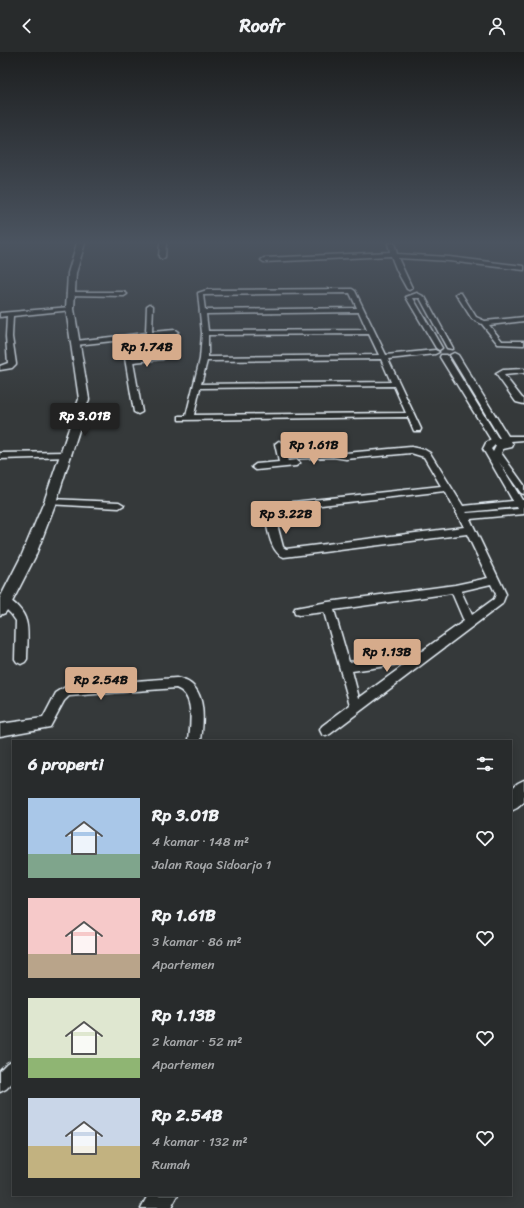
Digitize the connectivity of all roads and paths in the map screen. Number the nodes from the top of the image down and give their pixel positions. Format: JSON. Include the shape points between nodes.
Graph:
{"nodes":[{"id":1,"x":70,"y":297,"type":"edge"},
{"id":2,"x":200,"y":297,"type":"edge"},
{"id":3,"x":355,"y":297,"type":"edge"},
{"id":4,"x":411,"y":297,"type":"edge"},
{"id":5,"x":422,"y":297,"type":"edge"},
{"id":6,"x":461,"y":297,"type":"edge"},
{"id":7,"x":150,"y":306,"type":"dead end"},
{"id":8,"x":427,"y":306,"type":"junction"},
{"id":9,"x":414,"y":307,"type":"junction"},
{"id":10,"x":70,"y":309,"type":"junction"},
{"id":11,"x":362,"y":310,"type":"junction"},
{"id":12,"x":203,"y":312,"type":"junction"},
{"id":13,"x":10,"y":314,"type":"junction"},
{"id":14,"x":0,"y":315,"type":"edge"},
{"id":15,"x":524,"y":319,"type":"edge"},
{"id":16,"x":484,"y":323,"type":"junction"},
{"id":17,"x":176,"y":332,"type":"dead end"},
{"id":18,"x":370,"y":332,"type":"junction"},
{"id":19,"x":149,"y":334,"type":"junction"},
{"id":20,"x":205,"y":334,"type":"junction"},
{"id":21,"x":125,"y":337,"type":"junction"},
{"id":22,"x":76,"y":343,"type":"junction"},
{"id":23,"x":524,"y":343,"type":"edge"},
{"id":24,"x":437,"y":350,"type":"junction"},
{"id":25,"x":452,"y":351,"type":"junction"},
{"id":26,"x":163,"y":357,"type":"dead end"},
{"id":27,"x":383,"y":357,"type":"junction"},
{"id":28,"x":444,"y":357,"type":"junction"},
{"id":29,"x":204,"y":359,"type":"junction"},
{"id":30,"x":130,"y":360,"type":"junction"},
{"id":31,"x":0,"y":368,"type":"edge"},
{"id":32,"x":524,"y":371,"type":"edge"},
{"id":33,"x":396,"y":384,"type":"junction"},
{"id":34,"x":196,"y":386,"type":"junction"},
{"id":35,"x":524,"y":402,"type":"edge"},
{"id":36,"x":138,"y":412,"type":"dead end"},
{"id":37,"x":410,"y":415,"type":"junction"},
{"id":38,"x":417,"y":429,"type":"dead end"},
{"id":39,"x":524,"y":438,"type":"edge"},
{"id":40,"x":503,"y":443,"type":"junction"},
{"id":41,"x":524,"y":443,"type":"edge"},
{"id":42,"x":279,"y":444,"type":"dead end"},
{"id":43,"x":67,"y":455,"type":"junction"},
{"id":44,"x":0,"y":456,"type":"edge"},
{"id":45,"x":284,"y":461,"type":"junction"},
{"id":46,"x":256,"y":467,"type":"dead end"},
{"id":47,"x":448,"y":488,"type":"junction"},
{"id":48,"x":524,"y":491,"type":"edge"},
{"id":49,"x":50,"y":502,"type":"junction"},
{"id":50,"x":119,"y":505,"type":"dead end"},
{"id":51,"x":523,"y":508,"type":"edge"},
{"id":52,"x":461,"y":513,"type":"junction"},
{"id":53,"x":469,"y":530,"type":"junction"},
{"id":54,"x":494,"y":580,"type":"junction"},
{"id":55,"x":455,"y":589,"type":"junction"},
{"id":56,"x":3,"y":605,"type":"edge"},
{"id":57,"x":328,"y":606,"type":"junction"},
{"id":58,"x":299,"y":611,"type":"dead end"},
{"id":59,"x":470,"y":622,"type":"junction"},
{"id":60,"x":425,"y":655,"type":"junction"},
{"id":61,"x":21,"y":659,"type":"dead end"},
{"id":62,"x":345,"y":666,"type":"junction"},
{"id":63,"x":356,"y":707,"type":"junction"},
{"id":64,"x":0,"y":730,"type":"edge"},
{"id":65,"x":326,"y":730,"type":"dead end"},
{"id":66,"x":195,"y":740,"type":"edge"},
{"id":67,"x":524,"y":789,"type":"edge"},
{"id":68,"x":512,"y":801,"type":"edge"},
{"id":69,"x":12,"y":1070,"type":"edge"},
{"id":70,"x":0,"y":1083,"type":"edge"},
{"id":71,"x":165,"y":1196,"type":"edge"},
{"id":72,"x":154,"y":1208,"type":"edge"}],
"edges":[{"from":1,"to":10,"type":"street"},
{"from":2,"to":12,"type":"street"},
{"from":3,"to":11,"type":"street"},
{"from":4,"to":9,"type":"street","via":[[408,298]]},
{"from":5,"to":8,"type":"street"},
{"from":6,"to":16,"type":"street","via":[[474,318]]},
{"from":7,"to":19,"type":"street"},
{"from":8,"to":9,"type":"street"},
{"from":8,"to":25,"type":"street"},
{"from":9,"to":24,"type":"street"},
{"from":10,"to":13,"type":"street"},
{"from":10,"to":22,"type":"street"},
{"from":11,"to":12,"type":"street"},
{"from":11,"to":18,"type":"street"},
{"from":12,"to":20,"type":"street"},
{"from":13,"to":14,"type":"street"},
{"from":13,"to":31,"type":"street","via":[[12,364]]},
{"from":15,"to":16,"type":"street"},
{"from":16,"to":23,"type":"street","via":[[500,343]]},
{"from":17,"to":19,"type":"street"},
{"from":18,"to":20,"type":"street"},
{"from":18,"to":27,"type":"street"},
{"from":19,"to":21,"type":"street"},
{"from":20,"to":29,"type":"street"},
{"from":21,"to":22,"type":"street"},
{"from":21,"to":30,"type":"street"},
{"from":22,"to":43,"type":"street","via":[[84,400]]},
{"from":24,"to":25,"type":"street"},
{"from":24,"to":27,"type":"street"},
{"from":24,"to":28,"type":"street"},
{"from":25,"to":28,"type":"street"},
{"from":25,"to":40,"type":"street"},
{"from":26,"to":30,"type":"street"},
{"from":27,"to":29,"type":"street"},
{"from":27,"to":33,"type":"street"},
{"from":28,"to":40,"type":"street"},
{"from":29,"to":34,"type":"street"},
{"from":30,"to":36,"type":"street"},
{"from":32,"to":35,"type":"street","via":[[500,374],[519,400]]},
{"from":33,"to":34,"type":"street"},
{"from":33,"to":37,"type":"street"},
{"from":34,"to":37,"type":"street","via":[[185,418]]},
{"from":37,"to":38,"type":"street"},
{"from":39,"to":40,"type":"street"},
{"from":40,"to":41,"type":"street"},
{"from":40,"to":48,"type":"street","via":[[498,449],[498,455]]},
{"from":40,"to":51,"type":"street","via":[[488,445],[487,450]]},
{"from":42,"to":45,"type":"street"},
{"from":43,"to":44,"type":"street"},
{"from":43,"to":49,"type":"street"},
{"from":45,"to":46,"type":"street"},
{"from":45,"to":47,"type":"street","via":[[336,460],[346,456],[411,450],[427,455]]},
{"from":47,"to":52,"type":"street"},
{"from":47,"to":53,"type":"street","via":[[275,507],[269,513],[279,549],[284,553]]},
{"from":49,"to":50,"type":"street"},
{"from":49,"to":56,"type":"street","via":[[28,556]]},
{"from":51,"to":52,"type":"street"},
{"from":52,"to":53,"type":"street"},
{"from":53,"to":54,"type":"street"},
{"from":54,"to":55,"type":"street"},
{"from":54,"to":59,"type":"street","via":[[501,597]]},
{"from":55,"to":57,"type":"street"},
{"from":55,"to":59,"type":"street"},
{"from":56,"to":61,"type":"street","via":[[15,611],[21,621]]},
{"from":57,"to":58,"type":"street"},
{"from":57,"to":62,"type":"street"},
{"from":59,"to":60,"type":"street"},
{"from":60,"to":62,"type":"street"},
{"from":60,"to":63,"type":"street"},
{"from":62,"to":63,"type":"street"},
{"from":63,"to":65,"type":"street"},
{"from":64,"to":66,"type":"street","via":[[46,723],[61,695],[67,691],[176,683],[186,686],[192,694],[196,706]]},
{"from":67,"to":68,"type":"street"},
{"from":69,"to":70,"type":"street"},
{"from":71,"to":72,"type":"street"}]}
